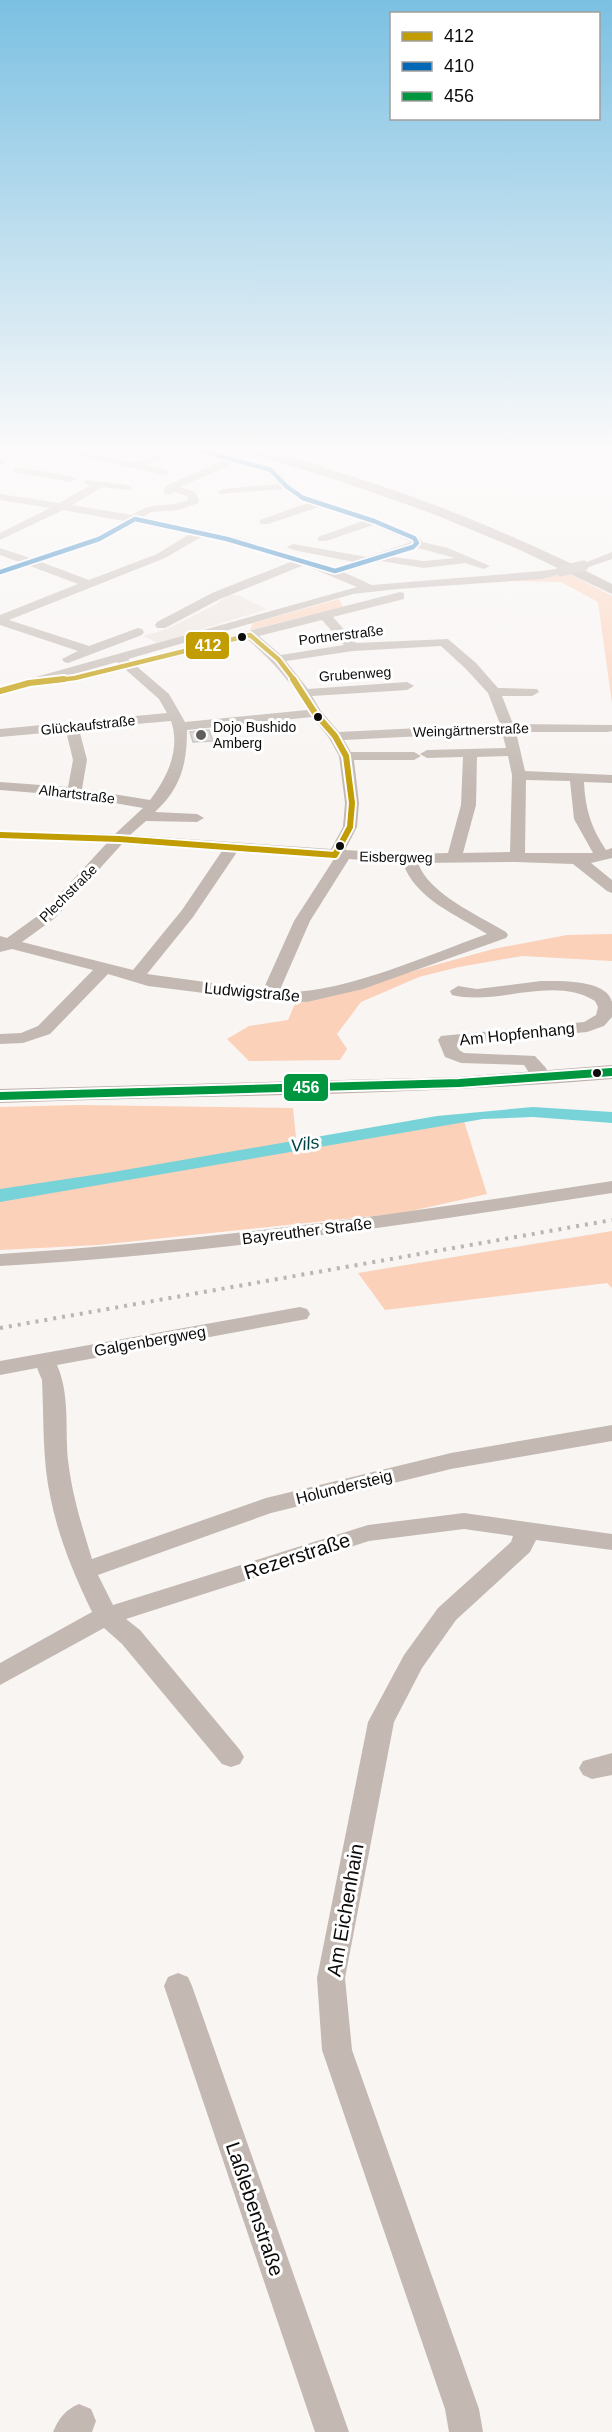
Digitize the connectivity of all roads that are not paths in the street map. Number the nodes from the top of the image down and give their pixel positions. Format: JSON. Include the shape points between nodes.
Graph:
{"nodes":[{"id":1,"x":28,"y":563,"type":"edge"},
{"id":2,"x":37,"y":563,"type":"edge"},
{"id":3,"x":142,"y":563,"type":"edge"},
{"id":4,"x":298,"y":563,"type":"edge"},
{"id":5,"x":312,"y":563,"type":"edge"},
{"id":6,"x":358,"y":563,"type":"edge"},
{"id":7,"x":413,"y":563,"type":"edge"},
{"id":8,"x":445,"y":563,"type":"edge"},
{"id":9,"x":476,"y":563,"type":"edge"},
{"id":10,"x":559,"y":563,"type":"edge"},
{"id":11,"x":592,"y":563,"type":"edge"},
{"id":12,"x":484,"y":567,"type":"dead end"},
{"id":13,"x":335,"y":571,"type":"junction"},
{"id":14,"x":0,"y":572,"type":"edge"},
{"id":15,"x":89,"y":584,"type":"junction"},
{"id":16,"x":370,"y":588,"type":"junction"},
{"id":17,"x":612,"y":590,"type":"edge"},
{"id":18,"x":400,"y":596,"type":"dead end"},
{"id":19,"x":324,"y":614,"type":"junction"},
{"id":20,"x":2,"y":622,"type":"edge"},
{"id":21,"x":161,"y":625,"type":"dead end"},
{"id":22,"x":284,"y":625,"type":"junction"},
{"id":23,"x":138,"y":632,"type":"dead end"},
{"id":24,"x":250,"y":635,"type":"junction"},
{"id":25,"x":352,"y":647,"type":"junction"},
{"id":26,"x":91,"y":651,"type":"junction"},
{"id":27,"x":311,"y":653,"type":"junction"},
{"id":28,"x":278,"y":658,"type":"junction"},
{"id":29,"x":124,"y":661,"type":"junction"},
{"id":30,"x":75,"y":678,"type":"junction"},
{"id":31,"x":0,"y":682,"type":"edge"},
{"id":32,"x":29,"y":683,"type":"junction"},
{"id":33,"x":407,"y":686,"type":"dead end"},
{"id":34,"x":0,"y":691,"type":"edge"},
{"id":35,"x":494,"y":692,"type":"junction"},
{"id":36,"x":532,"y":692,"type":"dead end"},
{"id":37,"x":304,"y":693,"type":"junction"},
{"id":38,"x":0,"y":698,"type":"edge"},
{"id":39,"x":315,"y":713,"type":"junction"},
{"id":40,"x":178,"y":721,"type":"junction"},
{"id":41,"x":71,"y":727,"type":"junction"},
{"id":42,"x":508,"y":728,"type":"junction"},
{"id":43,"x":608,"y":728,"type":"dead end"},
{"id":44,"x":0,"y":733,"type":"edge"},
{"id":45,"x":335,"y":736,"type":"junction"},
{"id":46,"x":470,"y":752,"type":"junction"},
{"id":47,"x":514,"y":752,"type":"junction"},
{"id":48,"x":346,"y":756,"type":"junction"},
{"id":49,"x":519,"y":775,"type":"junction"},
{"id":50,"x":577,"y":777,"type":"junction"},
{"id":51,"x":612,"y":779,"type":"edge"},
{"id":52,"x":0,"y":786,"type":"edge"},
{"id":53,"x":74,"y":792,"type":"junction"},
{"id":54,"x":154,"y":805,"type":"junction"},
{"id":55,"x":141,"y":816,"type":"junction"},
{"id":56,"x":197,"y":818,"type":"dead end"},
{"id":57,"x":0,"y":836,"type":"edge"},
{"id":58,"x":119,"y":839,"type":"junction"},
{"id":59,"x":232,"y":847,"type":"junction"},
{"id":60,"x":339,"y":855,"type":"junction"},
{"id":61,"x":607,"y":855,"type":"edge"},
{"id":62,"x":454,"y":857,"type":"junction"},
{"id":63,"x":517,"y":857,"type":"junction"},
{"id":64,"x":409,"y":859,"type":"junction"},
{"id":65,"x":577,"y":859,"type":"junction"},
{"id":66,"x":612,"y":888,"type":"edge"},
{"id":67,"x":3,"y":945,"type":"edge"},
{"id":68,"x":104,"y":968,"type":"junction"},
{"id":69,"x":137,"y":976,"type":"junction"},
{"id":70,"x":458,"y":991,"type":"dead end"},
{"id":71,"x":269,"y":996,"type":"junction"},
{"id":72,"x":0,"y":1039,"type":"edge"},
{"id":73,"x":612,"y":1072,"type":"edge"},
{"id":74,"x":542,"y":1079,"type":"junction"},
{"id":75,"x":0,"y":1096,"type":"edge"},
{"id":76,"x":612,"y":1187,"type":"edge"},
{"id":77,"x":0,"y":1260,"type":"edge"},
{"id":78,"x":300,"y":1314,"type":"dead end"},
{"id":79,"x":44,"y":1360,"type":"junction"},
{"id":80,"x":0,"y":1368,"type":"edge"},
{"id":81,"x":612,"y":1432,"type":"edge"},
{"id":82,"x":527,"y":1529,"type":"junction"},
{"id":83,"x":612,"y":1542,"type":"edge"},
{"id":84,"x":84,"y":1571,"type":"junction"},
{"id":85,"x":106,"y":1616,"type":"junction"},
{"id":86,"x":0,"y":1675,"type":"edge"},
{"id":87,"x":231,"y":1757,"type":"dead end"},
{"id":88,"x":178,"y":1986,"type":"dead end"},
{"id":89,"x":332,"y":2432,"type":"edge"},
{"id":90,"x":466,"y":2432,"type":"edge"}],
"edges":[{"from":1,"to":14,"type":"street"},
{"from":2,"to":15,"type":"street"},
{"from":3,"to":15,"type":"street"},
{"from":4,"to":21,"type":"street","via":[[216,596]]},
{"from":5,"to":13,"type":"street"},
{"from":6,"to":13,"type":"street"},
{"from":7,"to":8,"type":"street"},
{"from":9,"to":12,"type":"street"},
{"from":10,"to":17,"type":"main road"},
{"from":11,"to":16,"type":"street","bridge":true,"via":[[556,573]]},
{"from":13,"to":16,"type":"street"},
{"from":15,"to":20,"type":"street"},
{"from":16,"to":29,"type":"street"},
{"from":18,"to":19,"type":"street"},
{"from":19,"to":22,"type":"street"},
{"from":19,"to":25,"type":"street"},
{"from":20,"to":26,"type":"street"},
{"from":22,"to":24,"type":"street"},
{"from":22,"to":27,"type":"street"},
{"from":23,"to":26,"type":"street"},
{"from":24,"to":28,"type":"street"},
{"from":24,"to":29,"type":"street"},
{"from":25,"to":27,"type":"street","name":"Portnerstraße"},
{"from":25,"to":35,"type":"street","name":"Portnerstraße","via":[[444,642]]},
{"from":26,"to":31,"type":"street"},
{"from":27,"to":28,"type":"street","name":"Portnerstraße"},
{"from":28,"to":37,"type":"street"},
{"from":29,"to":30,"type":"street"},
{"from":29,"to":32,"type":"street"},
{"from":29,"to":40,"type":"street","via":[[164,697]]},
{"from":30,"to":32,"type":"street"},
{"from":30,"to":38,"type":"street"},
{"from":32,"to":34,"type":"street"},
{"from":33,"to":37,"type":"street","name":"Grubenweg"},
{"from":35,"to":36,"type":"street"},
{"from":35,"to":42,"type":"street"},
{"from":37,"to":39,"type":"street"},
{"from":39,"to":40,"type":"street","name":"Glückaufstraße"},
{"from":39,"to":45,"type":"street"},
{"from":40,"to":41,"type":"street","name":"Glückaufstraße"},
{"from":40,"to":54,"type":"street","name":"Plechstraße","via":[[180,758],[169,785]]},
{"from":41,"to":44,"type":"street","name":"Glückaufstraße"},
{"from":41,"to":53,"type":"street","via":[[82,762]]},
{"from":42,"to":43,"type":"street","name":"Weingärtnerstraße"},
{"from":42,"to":45,"type":"street","name":"Weingärtnerstraße"},
{"from":42,"to":47,"type":"street"},
{"from":45,"to":48,"type":"street"},
{"from":46,"to":47,"type":"street"},
{"from":46,"to":48,"type":"street"},
{"from":46,"to":62,"type":"street","via":[[471,797],[465,830]]},
{"from":47,"to":49,"type":"street"},
{"from":48,"to":60,"type":"street","via":[[352,803],[350,827]]},
{"from":49,"to":50,"type":"street"},
{"from":49,"to":63,"type":"street"},
{"from":50,"to":51,"type":"street"},
{"from":50,"to":61,"type":"street","via":[[578,813],[589,837]]},
{"from":52,"to":53,"type":"street","name":"Alhartstraße"},
{"from":53,"to":54,"type":"street","name":"Alhartstraße"},
{"from":54,"to":55,"type":"street","name":"Plechstraße"},
{"from":55,"to":56,"type":"street"},
{"from":55,"to":58,"type":"street","name":"Plechstraße"},
{"from":57,"to":58,"type":"street","name":"Eisbergweg"},
{"from":58,"to":59,"type":"street","name":"Eisbergweg"},
{"from":58,"to":67,"type":"street","name":"Plechstraße","via":[[49,915]]},
{"from":59,"to":60,"type":"street","name":"Eisbergweg"},
{"from":59,"to":69,"type":"street","via":[[179,927]]},
{"from":60,"to":64,"type":"street","name":"Eisbergweg"},
{"from":60,"to":71,"type":"street","via":[[302,921]]},
{"from":61,"to":65,"type":"street","name":"Eisbergweg"},
{"from":62,"to":63,"type":"street","name":"Eisbergweg"},
{"from":62,"to":64,"type":"street","name":"Eisbergweg"},
{"from":63,"to":65,"type":"street","name":"Eisbergweg"},
{"from":64,"to":71,"type":"street","name":"Ludwigstraße","via":[[415,877],[431,893],[500,935],[357,985],[307,997]]},
{"from":65,"to":66,"type":"street"},
{"from":67,"to":68,"type":"street","name":"Ludwigstraße"},
{"from":68,"to":69,"type":"street","name":"Ludwigstraße"},
{"from":68,"to":72,"type":"street","via":[[44,1030],[23,1038]]},
{"from":69,"to":71,"type":"street","name":"Ludwigstraße","via":[[148,981]]},
{"from":70,"to":74,"type":"street","name":"Am Hopfenhang","via":[[475,994],[575,987],[598,994],[605,1001],[605,1015],[587,1027],[447,1040],[451,1053],[461,1058],[529,1060]]},
{"from":73,"to":74,"type":"main road"},
{"from":74,"to":75,"type":"main road"},
{"from":76,"to":77,"type":"street","name":"Bayreuther Straße","via":[[406,1220],[82,1256]]},
{"from":78,"to":79,"type":"street","name":"Galgenbergweg"},
{"from":79,"to":80,"type":"street","name":"Galgenbergweg"},
{"from":79,"to":84,"type":"street","via":[[53,1380],[62,1500]]},
{"from":81,"to":84,"type":"street","name":"Holundersteig","via":[[451,1461],[266,1506]]},
{"from":82,"to":83,"type":"street","name":"Rezerstraße"},
{"from":82,"to":85,"type":"street","name":"Rezerstraße","via":[[464,1521],[368,1533]]},
{"from":82,"to":90,"type":"street","name":"Am Eichenhain","via":[[522,1546],[447,1614],[413,1662],[381,1722],[331,1978],[337,2050],[462,2409]]},
{"from":84,"to":85,"type":"street"},
{"from":85,"to":86,"type":"street","name":"Rezerstraße"},
{"from":85,"to":87,"type":"street","via":[[131,1637]]},
{"from":88,"to":89,"type":"street","name":"Laßlebenstraße"}]}
